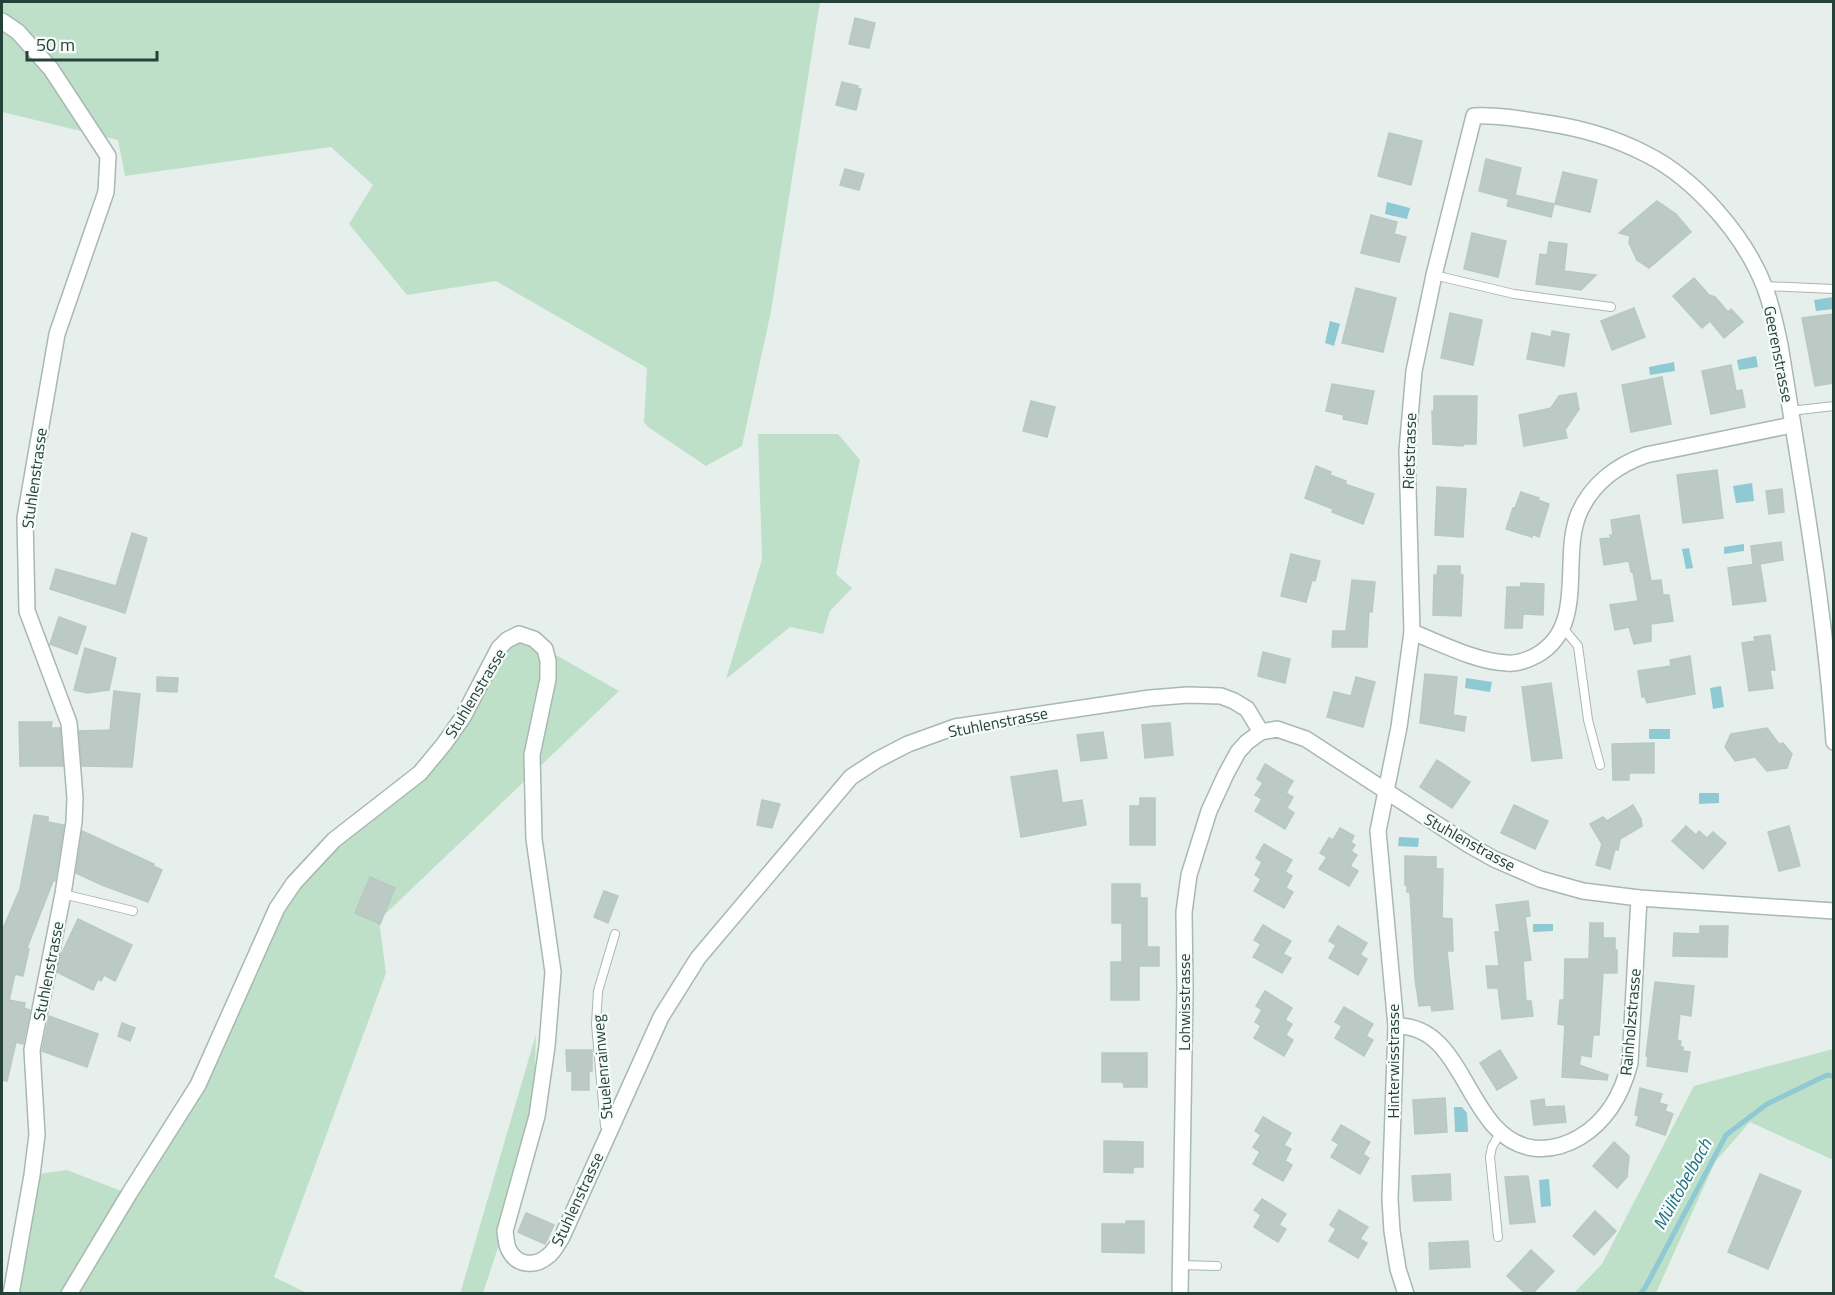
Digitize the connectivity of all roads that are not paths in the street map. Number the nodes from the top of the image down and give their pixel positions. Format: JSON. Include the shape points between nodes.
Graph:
{"nodes":[{"id":1,"x":2,"y":21,"type":"edge"},
{"id":2,"x":1474,"y":116,"type":"joint"},
{"id":3,"x":1434,"y":274,"type":"junction"},
{"id":4,"x":1764,"y":286,"type":"junction"},
{"id":5,"x":1833,"y":289,"type":"edge"},
{"id":6,"x":1611,"y":307,"type":"dead end"},
{"id":7,"x":1833,"y":406,"type":"edge"},
{"id":8,"x":1791,"y":418,"type":"junction"},
{"id":9,"x":1563,"y":628,"type":"junction"},
{"id":10,"x":1412,"y":632,"type":"junction"},
{"id":11,"x":1261,"y":732,"type":"junction"},
{"id":12,"x":1833,"y":742,"type":"edge"},
{"id":13,"x":1600,"y":765,"type":"dead end"},
{"id":14,"x":1387,"y":792,"type":"junction"},
{"id":15,"x":63,"y":894,"type":"junction"},
{"id":16,"x":1640,"y":898,"type":"junction"},
{"id":17,"x":133,"y":911,"type":"dead end"},
{"id":18,"x":1833,"y":911,"type":"edge"},
{"id":19,"x":615,"y":934,"type":"dead end"},
{"id":20,"x":1396,"y":1026,"type":"junction"},
{"id":21,"x":610,"y":1130,"type":"junction"},
{"id":22,"x":1500,"y":1133,"type":"junction"},
{"id":23,"x":1498,"y":1237,"type":"dead end"},
{"id":24,"x":1181,"y":1265,"type":"junction"},
{"id":25,"x":1217,"y":1266,"type":"dead end"},
{"id":26,"x":11,"y":1293,"type":"edge"},
{"id":27,"x":69,"y":1293,"type":"edge"},
{"id":28,"x":1180,"y":1293,"type":"edge"},
{"id":29,"x":1406,"y":1293,"type":"edge"}],
"edges":[{"from":1,"to":15,"type":"street","name":"Stuhlenstrasse","via":[[18,32],[51,69],[108,156],[106,192],[57,334],[26,518],[27,611],[69,723],[74,822]]},
{"from":2,"to":3,"type":"street","name":"Rietstrasse"},
{"from":2,"to":4,"type":"street","name":"Geerenstrasse","via":[[1500,115],[1587,131],[1649,155],[1703,196],[1746,250]]},
{"from":3,"to":6,"type":"lane","via":[[1514,294]]},
{"from":3,"to":10,"type":"street","name":"Rietstrasse","via":[[1414,371],[1407,451]]},
{"from":4,"to":5,"type":"lane"},
{"from":4,"to":8,"type":"street","name":"Geerenstrasse","via":[[1774,315]]},
{"from":7,"to":8,"type":"lane"},
{"from":8,"to":9,"type":"street","via":[[1646,455],[1608,474],[1588,497],[1573,532],[1568,610]]},
{"from":8,"to":12,"type":"street","name":"Geerenstrasse","via":[[1823,623]]},
{"from":9,"to":10,"type":"street","via":[[1541,653],[1507,663],[1485,660]]},
{"from":9,"to":13,"type":"lane","via":[[1578,646],[1588,720]]},
{"from":10,"to":14,"type":"street","name":"Rietstrasse"},
{"from":11,"to":14,"type":"street","name":"Stuhlenstrasse","via":[[1277,729],[1306,739]]},
{"from":11,"to":21,"type":"street","name":"Stuhlenstrasse","via":[[1246,709],[1234,701],[1221,696],[1188,695],[955,727],[877,760],[851,777],[698,958],[661,1017]]},
{"from":11,"to":24,"type":"street","name":"Lohwisstrasse","via":[[1238,752],[1209,811],[1189,874],[1185,903]]},
{"from":14,"to":16,"type":"street","name":"Stuhlenstrasse","via":[[1469,845],[1540,879],[1583,891]]},
{"from":14,"to":20,"type":"street","name":"Hinterwisstrasse","via":[[1378,831]]},
{"from":15,"to":17,"type":"lane"},
{"from":15,"to":26,"type":"street","name":"Stuhlenstrasse","via":[[32,1050],[37,1136]]},
{"from":16,"to":18,"type":"street","name":"Stuhlenstrasse"},
{"from":16,"to":22,"type":"street","name":"Rainholzstrasse","via":[[1630,1063],[1623,1088],[1594,1128],[1574,1141],[1548,1150],[1523,1146]]},
{"from":19,"to":21,"type":"lane","name":"Stuelenrainweg","via":[[598,991],[596,1024],[605,1126]]},
{"from":20,"to":22,"type":"street","name":"Rainholzstrasse","via":[[1413,1028],[1440,1045]]},
{"from":20,"to":29,"type":"street","name":"Hinterwisstrasse","via":[[1390,1199],[1398,1269]]},
{"from":21,"to":27,"type":"street","name":"Stuhlenstrasse","via":[[550,1256],[526,1264],[515,1259],[505,1231],[537,1116],[552,972],[534,839],[532,755],[548,679],[548,661],[545,649],[534,639],[519,634],[500,648],[463,717],[420,773],[334,840],[277,908],[198,1085]]},
{"from":22,"to":23,"type":"lane","via":[[1490,1157]]},
{"from":24,"to":25,"type":"lane"},
{"from":24,"to":28,"type":"street","name":"Lohwisstrasse"}]}
